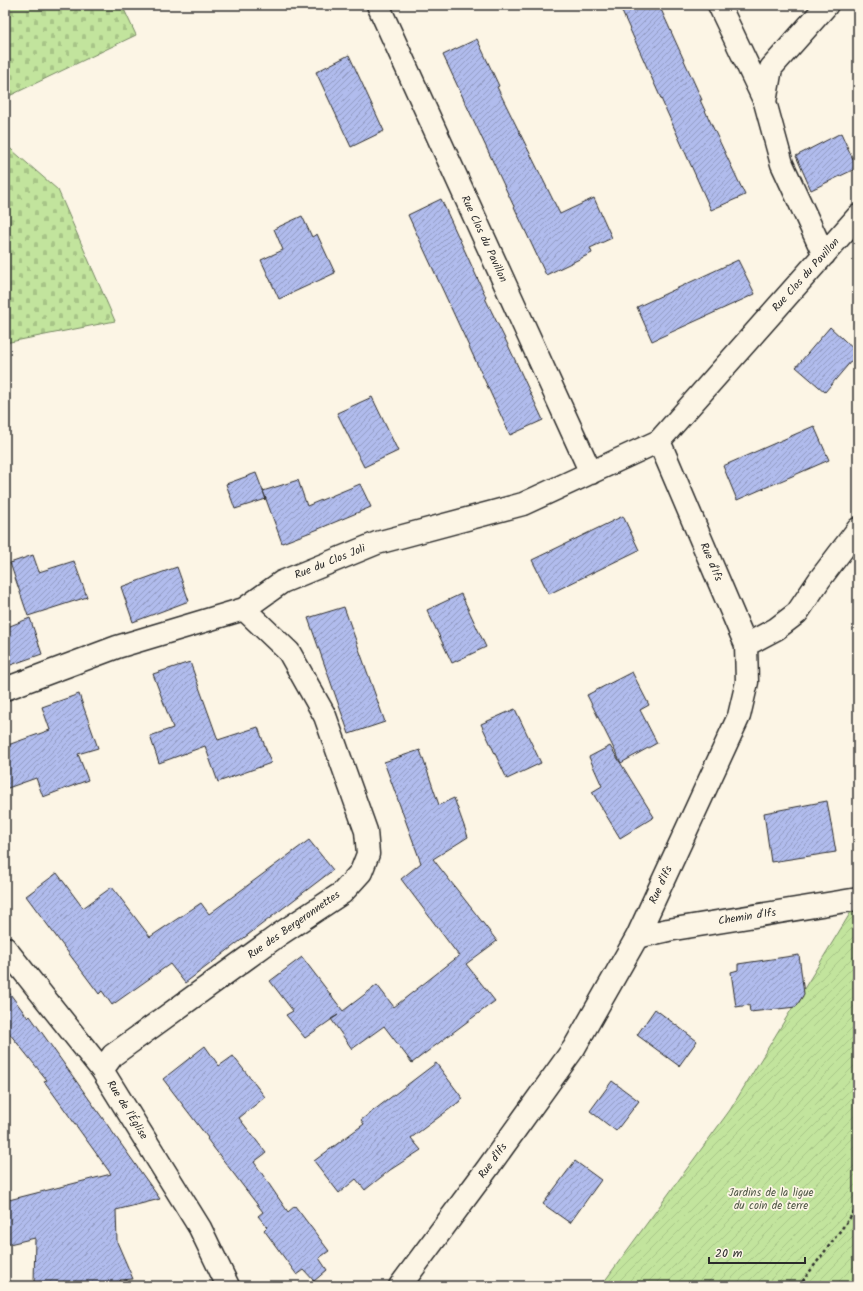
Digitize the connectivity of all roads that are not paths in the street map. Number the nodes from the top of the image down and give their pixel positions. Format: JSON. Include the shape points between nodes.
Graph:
{"nodes":[{"id":1,"x":378,"y":5,"type":"edge"},
{"id":2,"x":718,"y":5,"type":"edge"},
{"id":3,"x":827,"y":5,"type":"edge"},
{"id":4,"x":765,"y":102,"type":"junction"},
{"id":5,"x":858,"y":216,"type":"edge"},
{"id":6,"x":824,"y":255,"type":"junction"},
{"id":7,"x":659,"y":441,"type":"junction"},
{"id":8,"x":591,"y":473,"type":"junction"},
{"id":9,"x":858,"y":530,"type":"edge"},
{"id":10,"x":244,"y":609,"type":"junction"},
{"id":11,"x":746,"y":645,"type":"junction"},
{"id":12,"x":5,"y":690,"type":"edge"},
{"id":13,"x":858,"y":899,"type":"edge"},
{"id":14,"x":637,"y":937,"type":"junction"},
{"id":15,"x":5,"y":948,"type":"edge"},
{"id":16,"x":102,"y":1070,"type":"junction"},
{"id":17,"x":228,"y":1286,"type":"edge"},
{"id":18,"x":400,"y":1286,"type":"edge"}],
"edges":[{"from":1,"to":8,"type":"street","name":"Rue Clos du Pavillon"},
{"from":2,"to":4,"type":"street"},
{"from":3,"to":4,"type":"street","via":[[771,68]]},
{"from":4,"to":6,"type":"street","via":[[782,164]]},
{"from":5,"to":6,"type":"street","name":"Rue Clos du Pavillon"},
{"from":6,"to":7,"type":"street","name":"Rue Clos du Pavillon"},
{"from":7,"to":8,"type":"street","name":"Rue du Clos Joli"},
{"from":7,"to":11,"type":"street","name":"Rue d'Ifs"},
{"from":8,"to":10,"type":"street","name":"Rue du Clos Joli","via":[[523,504],[377,543],[282,582]]},
{"from":9,"to":11,"type":"street","via":[[797,613],[776,629]]},
{"from":10,"to":12,"type":"street","name":"Rue du Clos Joli","via":[[117,647]]},
{"from":10,"to":16,"type":"street","name":"Rue des Bergeronnettes","via":[[289,652],[325,716],[366,831],[368,854],[361,872],[342,893],[280,934],[112,1055]]},
{"from":11,"to":14,"type":"street","name":"Rue d'Ifs","via":[[747,682],[739,716]]},
{"from":13,"to":14,"type":"street","name":"Chemin d'Ifs"},
{"from":14,"to":18,"type":"street","name":"Rue d'Ifs","via":[[574,1048]]},
{"from":15,"to":16,"type":"street","name":"Rue de l'Église"},
{"from":16,"to":17,"type":"street","name":"Rue de l'Église","via":[[200,1228]]}]}
